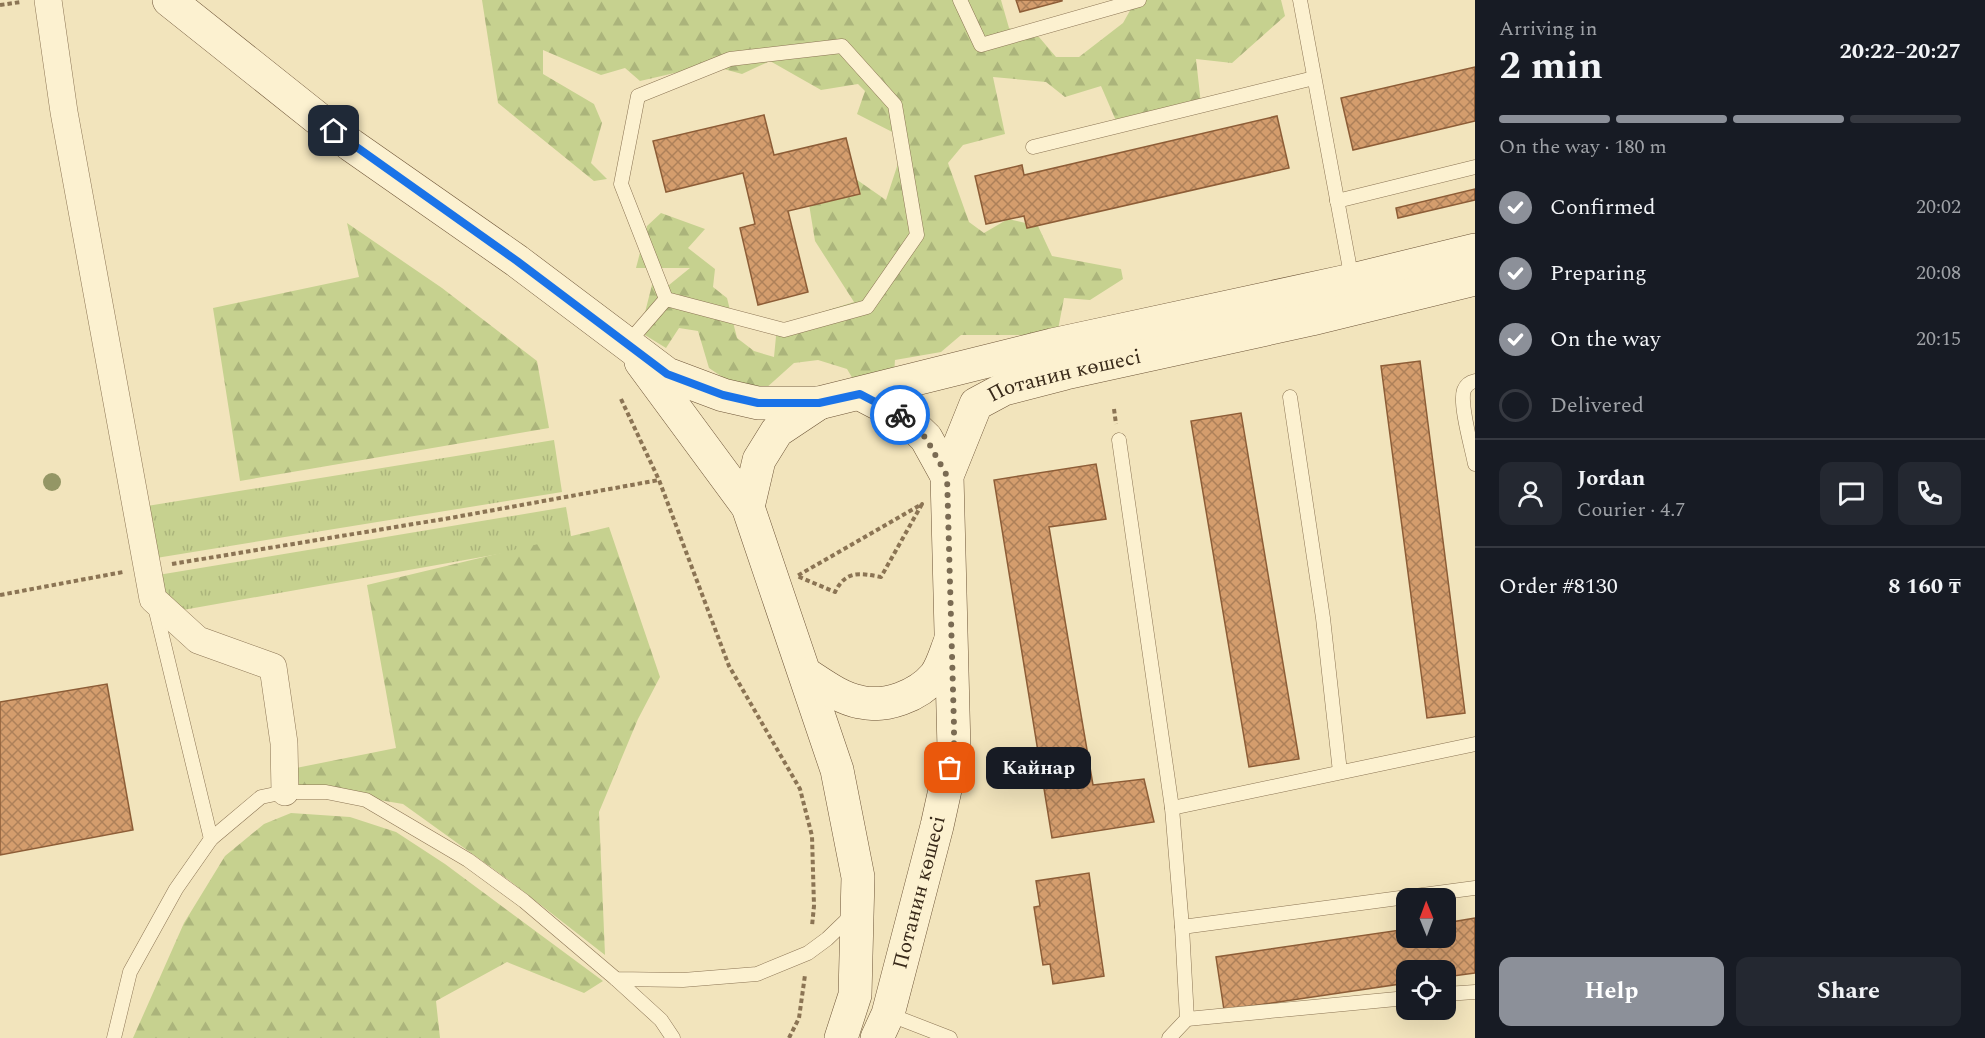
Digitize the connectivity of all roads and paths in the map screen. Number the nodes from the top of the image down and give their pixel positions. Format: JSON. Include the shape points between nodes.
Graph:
{"nodes":[{"id":1,"x":48,"y":0,"type":"edge"},
{"id":2,"x":169,"y":0,"type":"edge"},
{"id":3,"x":960,"y":0,"type":"edge"},
{"id":4,"x":1139,"y":0,"type":"edge"},
{"id":5,"x":1300,"y":0,"type":"edge"},
{"id":6,"x":21,"y":2,"type":"dead end"},
{"id":7,"x":0,"y":5,"type":"edge"},
{"id":8,"x":1314,"y":78,"type":"junction"},
{"id":9,"x":1034,"y":147,"type":"dead end"},
{"id":10,"x":1475,"y":167,"type":"edge"},
{"id":11,"x":1338,"y":201,"type":"junction"},
{"id":12,"x":1475,"y":250,"type":"edge"},
{"id":13,"x":1475,"y":279,"type":"edge"},
{"id":14,"x":1352,"y":280,"type":"junction"},
{"id":15,"x":666,"y":299,"type":"junction"},
{"id":16,"x":627,"y":344,"type":"junction"},
{"id":17,"x":1475,"y":381,"type":"edge"},
{"id":18,"x":860,"y":394,"type":"junction"},
{"id":19,"x":1290,"y":397,"type":"dead end"},
{"id":20,"x":621,"y":399,"type":"dead end"},
{"id":21,"x":819,"y":403,"type":"junction"},
{"id":22,"x":1119,"y":440,"type":"dead end"},
{"id":23,"x":1475,"y":464,"type":"edge"},
{"id":24,"x":947,"y":476,"type":"junction"},
{"id":25,"x":659,"y":480,"type":"junction"},
{"id":26,"x":748,"y":507,"type":"junction"},
{"id":27,"x":147,"y":568,"type":"junction"},
{"id":28,"x":797,"y":576,"type":"joint"},
{"id":29,"x":0,"y":595,"type":"edge"},
{"id":30,"x":153,"y":599,"type":"junction"},
{"id":31,"x":953,"y":636,"type":"junction"},
{"id":32,"x":806,"y":674,"type":"junction"},
{"id":33,"x":1475,"y":744,"type":"edge"},
{"id":34,"x":1340,"y":772,"type":"junction"},
{"id":35,"x":285,"y":792,"type":"junction"},
{"id":36,"x":1172,"y":808,"type":"junction"},
{"id":37,"x":211,"y":839,"type":"junction"},
{"id":38,"x":1475,"y":888,"type":"edge"},
{"id":39,"x":857,"y":911,"type":"junction"},
{"id":40,"x":1182,"y":927,"type":"junction"},
{"id":41,"x":808,"y":953,"type":"junction"},
{"id":42,"x":616,"y":979,"type":"junction"},
{"id":43,"x":1475,"y":992,"type":"edge"},
{"id":44,"x":1456,"y":993,"type":"edge"},
{"id":45,"x":1396,"y":999,"type":"edge"},
{"id":46,"x":1187,"y":1019,"type":"junction"},
{"id":47,"x":843,"y":1030,"type":"edge"},
{"id":48,"x":880,"y":1030,"type":"edge"},
{"id":49,"x":114,"y":1038,"type":"edge"},
{"id":50,"x":673,"y":1038,"type":"edge"},
{"id":51,"x":789,"y":1038,"type":"edge"},
{"id":52,"x":950,"y":1038,"type":"edge"},
{"id":53,"x":1169,"y":1038,"type":"edge"}],
"edges":[{"from":1,"to":27,"type":"street","via":[[68,135]]},
{"from":2,"to":16,"type":"main road","via":[[351,144]]},
{"from":3,"to":4,"type":"lane","via":[[981,45]]},
{"from":5,"to":8,"type":"lane"},
{"from":6,"to":7,"type":"path"},
{"from":8,"to":9,"type":"lane"},
{"from":8,"to":11,"type":"lane"},
{"from":10,"to":11,"type":"lane"},
{"from":11,"to":14,"type":"lane"},
{"from":12,"to":14,"type":"main road","name":"Потанин көшесі"},
{"from":13,"to":24,"type":"main road","name":"Потанин көшесі","via":[[1004,388],[976,404]]},
{"from":14,"to":18,"type":"main road","name":"Потанин көшесі","via":[[1052,345]]},
{"from":15,"to":15,"type":"lane","via":[[784,330],[867,307],[917,235],[895,105],[842,46],[730,59],[638,96],[621,184]]},
{"from":15,"to":16,"type":"lane"},
{"from":16,"to":21,"type":"main road","via":[[667,374],[723,395],[758,403]]},
{"from":16,"to":26,"type":"main road"},
{"from":17,"to":23,"type":"lane","via":[[1464,389],[1463,403]]},
{"from":18,"to":21,"type":"main road","name":"Потанин көшесі"},
{"from":18,"to":24,"type":"main road","via":[[904,417],[926,438]]},
{"from":19,"to":34,"type":"lane","via":[[1323,618]]},
{"from":20,"to":25,"type":"path"},
{"from":21,"to":26,"type":"main road","via":[[777,432],[759,460]]},
{"from":22,"to":36,"type":"lane"},
{"from":24,"to":31,"type":"main road","name":"Потанин көшесі"},
{"from":25,"to":27,"type":"path"},
{"from":25,"to":41,"type":"path","via":[[729,666],[800,789],[813,836],[814,906]]},
{"from":26,"to":32,"type":"main road","name":"Потанин көшесі"},
{"from":27,"to":29,"type":"path"},
{"from":27,"to":30,"type":"street"},
{"from":28,"to":28,"type":"path","via":[[855,543],[922,504],[881,577],[851,574],[835,592]]},
{"from":30,"to":35,"type":"street","via":[[198,640],[273,667],[284,743]]},
{"from":30,"to":37,"type":"lane"},
{"from":31,"to":32,"type":"main road","via":[[936,675],[911,696],[861,702],[838,694]]},
{"from":31,"to":48,"type":"main road","name":"Потанин көшесі","via":[[954,748],[937,826]]},
{"from":32,"to":39,"type":"main road","name":"Потанин көшесі","via":[[837,770],[858,878]]},
{"from":33,"to":34,"type":"lane"},
{"from":34,"to":36,"type":"lane"},
{"from":35,"to":37,"type":"lane","via":[[261,797]]},
{"from":35,"to":42,"type":"lane","via":[[326,792],[366,800],[468,860],[524,901]]},
{"from":36,"to":40,"type":"lane"},
{"from":37,"to":49,"type":"lane","via":[[176,889],[130,972]]},
{"from":38,"to":40,"type":"lane"},
{"from":39,"to":41,"type":"lane"},
{"from":39,"to":47,"type":"main road","name":"Потанин көшесі","via":[[855,995]]},
{"from":40,"to":46,"type":"lane"},
{"from":41,"to":42,"type":"lane","via":[[757,974],[683,981]]},
{"from":41,"to":51,"type":"path","via":[[799,1018]]},
{"from":42,"to":50,"type":"lane","via":[[661,1020]]},
{"from":43,"to":44,"type":"lane"},
{"from":45,"to":46,"type":"lane"},
{"from":46,"to":53,"type":"lane"},
{"from":47,"to":48,"type":"street"},
{"from":48,"to":52,"type":"lane"}]}
